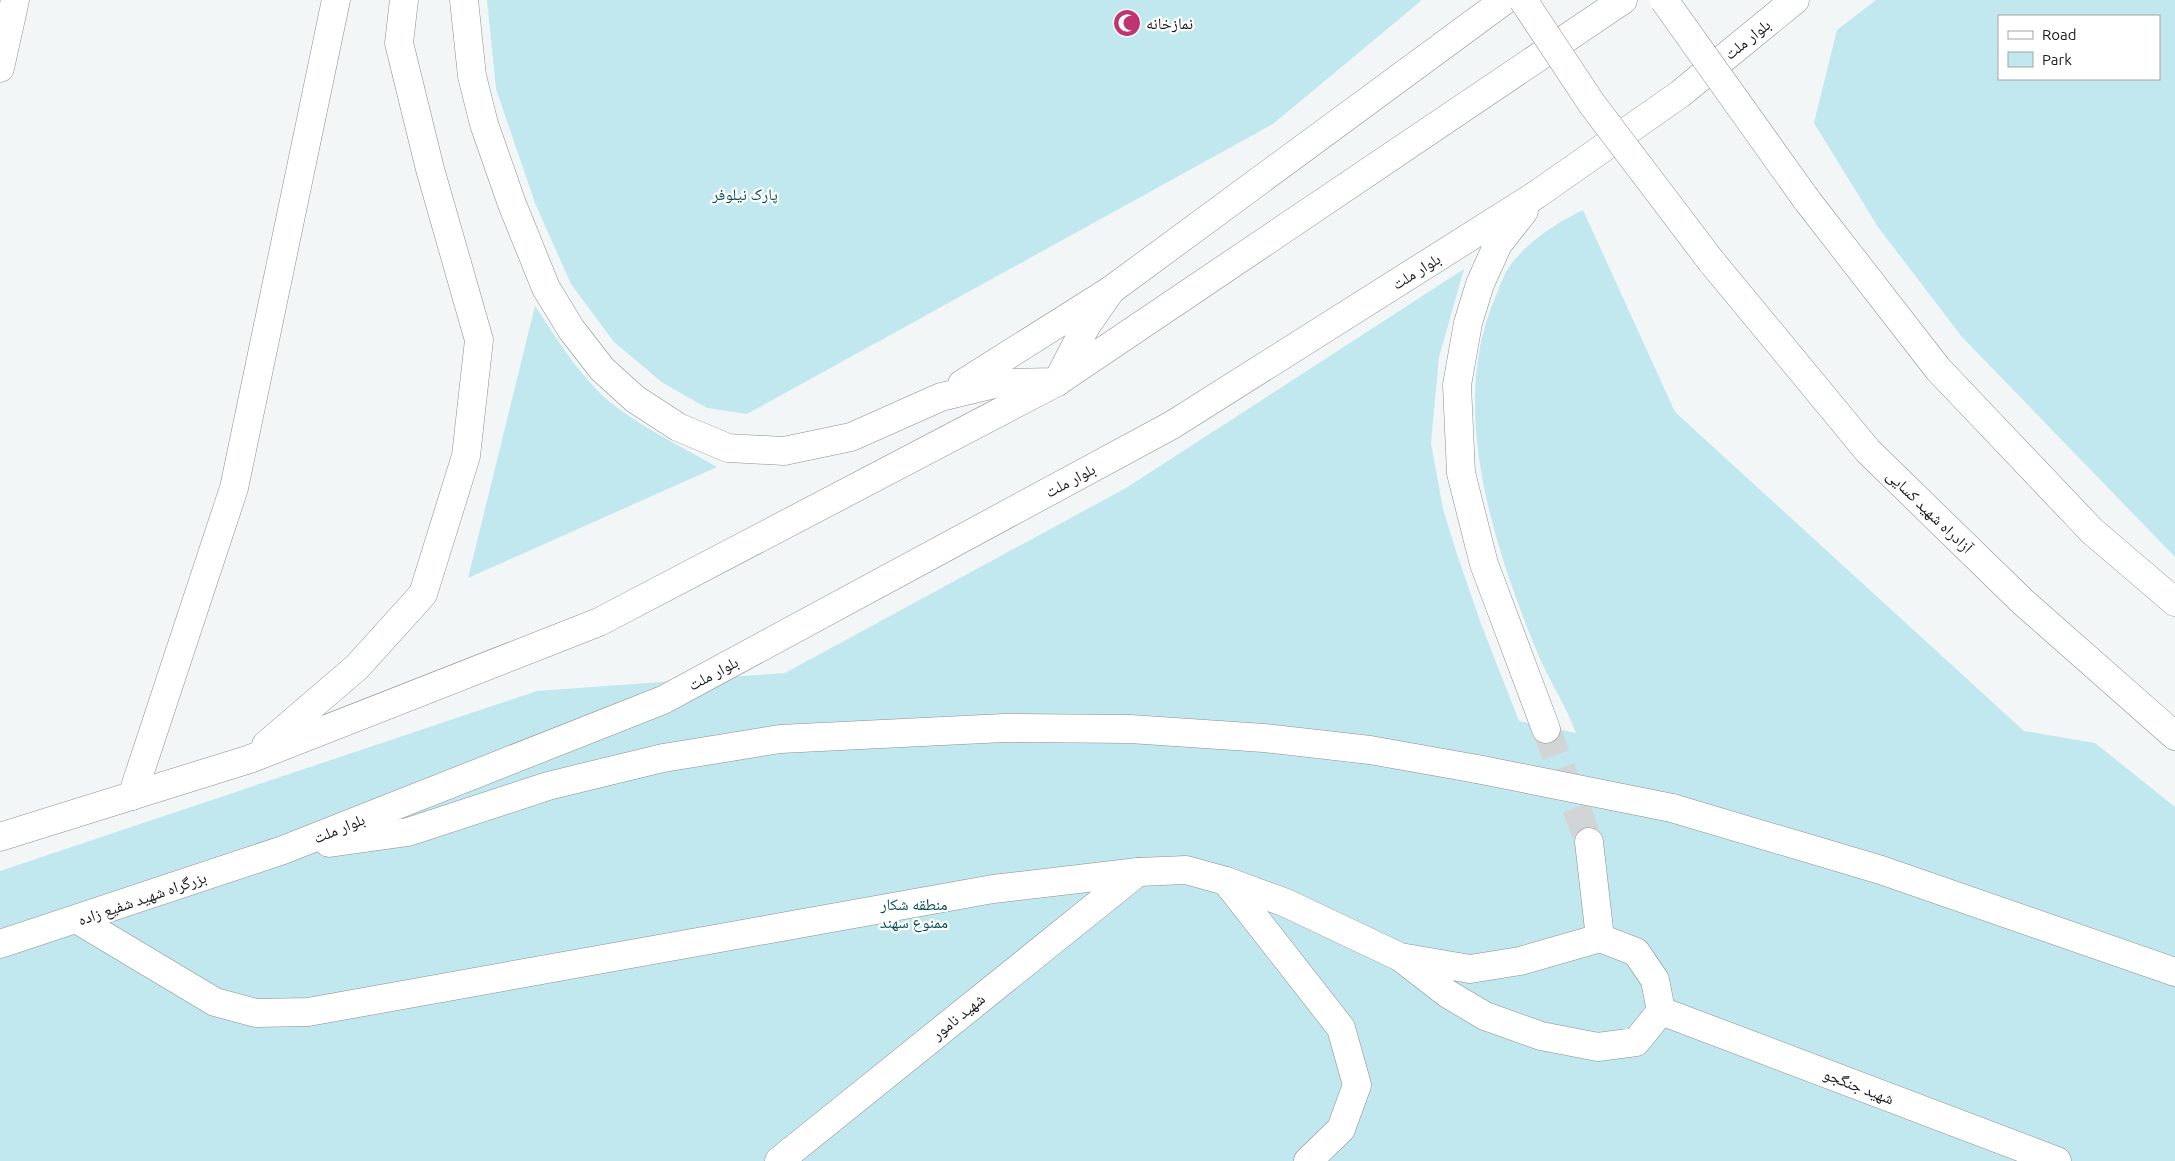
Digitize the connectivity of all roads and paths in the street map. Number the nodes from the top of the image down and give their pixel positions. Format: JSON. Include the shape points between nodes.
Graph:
{"nodes":[{"id":1,"x":15,"y":0,"type":"edge"},
{"id":2,"x":336,"y":0,"type":"edge"},
{"id":3,"x":404,"y":0,"type":"edge"},
{"id":4,"x":464,"y":0,"type":"edge"},
{"id":5,"x":1506,"y":0,"type":"edge"},
{"id":6,"x":1523,"y":0,"type":"edge"},
{"id":7,"x":1623,"y":0,"type":"edge"},
{"id":8,"x":1664,"y":0,"type":"edge"},
{"id":9,"x":1795,"y":0,"type":"edge"},
{"id":10,"x":0,"y":68,"type":"edge"},
{"id":11,"x":1536,"y":195,"type":"junction"},
{"id":12,"x":1111,"y":290,"type":"junction"},
{"id":13,"x":1057,"y":382,"type":"junction"},
{"id":14,"x":941,"y":397,"type":"junction"},
{"id":15,"x":2175,"y":602,"type":"edge"},
{"id":16,"x":1546,"y":729,"type":"tunnel mouth"},
{"id":17,"x":2175,"y":736,"type":"edge"},
{"id":18,"x":250,"y":759,"type":"junction"},
{"id":19,"x":132,"y":796,"type":"junction"},
{"id":20,"x":0,"y":837,"type":"edge"},
{"id":21,"x":1589,"y":842,"type":"tunnel mouth"},
{"id":22,"x":283,"y":850,"type":"junction"},
{"id":23,"x":1138,"y":872,"type":"junction"},
{"id":24,"x":1226,"y":881,"type":"junction"},
{"id":25,"x":78,"y":920,"type":"junction"},
{"id":26,"x":1600,"y":938,"type":"junction"},
{"id":27,"x":0,"y":944,"type":"edge"},
{"id":28,"x":1400,"y":957,"type":"junction"},
{"id":29,"x":2175,"y":972,"type":"edge"},
{"id":30,"x":1661,"y":1011,"type":"junction"},
{"id":31,"x":779,"y":1161,"type":"edge"},
{"id":32,"x":1308,"y":1161,"type":"edge"},
{"id":33,"x":2057,"y":1161,"type":"edge"}],
"edges":[{"from":1,"to":10,"type":"main road"},
{"from":2,"to":19,"type":"main road","via":[[234,488]]},
{"from":3,"to":18,"type":"main road","via":[[399,43],[430,169],[479,340],[466,456],[423,594],[357,667]]},
{"from":4,"to":14,"type":"main road","via":[[472,76],[484,124],[546,288],[571,329],[602,369],[636,399],[678,426],[728,448],[784,451],[851,437]]},
{"from":5,"to":12,"type":"main road"},
{"from":6,"to":17,"type":"main road","name":"آزادراه شهید کسایی","bridge":true,"via":[[1592,104],[1711,261],[1868,451],[2023,602]]},
{"from":7,"to":13,"type":"main road"},
{"from":8,"to":15,"type":"main road","bridge":true,"via":[[1806,199],[1938,368],[2092,531]]},
{"from":9,"to":11,"type":"main road","name":"بلوار ملت","via":[[1680,94]]},
{"from":11,"to":16,"type":"main road","via":[[1498,244],[1480,284],[1468,323],[1456,385],[1461,473],[1480,546]]},
{"from":11,"to":22,"type":"main road","name":"بلوار ملت","via":[[1172,425],[663,700]]},
{"from":12,"to":13,"type":"main road","via":[[1086,326]]},
{"from":12,"to":14,"type":"main road"},
{"from":13,"to":14,"type":"main road","via":[[999,383]]},
{"from":13,"to":18,"type":"main road","via":[[599,622]]},
{"from":18,"to":19,"type":"main road"},
{"from":19,"to":20,"type":"main road"},
{"from":21,"to":26,"type":"main road"},
{"from":22,"to":25,"type":"main road","name":"بزرگراه شهید شفیع زاده"},
{"from":22,"to":29,"type":"main road","bridge":true,"via":[[408,832],[558,784],[663,758],[780,739],[1004,728],[1130,729],[1264,738],[1350,748],[1477,769],[1672,808],[1881,870]]},
{"from":23,"to":24,"type":"main road","via":[[1186,870]]},
{"from":23,"to":25,"type":"main road","via":[[993,890],[308,1012],[256,1013],[215,1002]]},
{"from":23,"to":31,"type":"main road","name":"شهید نامور"},
{"from":24,"to":28,"type":"main road","via":[[1286,903]]},
{"from":24,"to":32,"type":"main road","via":[[1341,1028],[1357,1085],[1341,1129]]},
{"from":25,"to":27,"type":"main road","name":"بزرگراه شهید شفیع زاده"},
{"from":26,"to":28,"type":"main road","via":[[1520,961],[1470,969]]},
{"from":26,"to":30,"type":"main road","via":[[1636,952],[1655,980]]},
{"from":28,"to":30,"type":"main road","via":[[1448,994],[1485,1016],[1541,1036],[1598,1047],[1636,1042]]},
{"from":30,"to":33,"type":"main road","name":"شهید جنگجو"}]}
